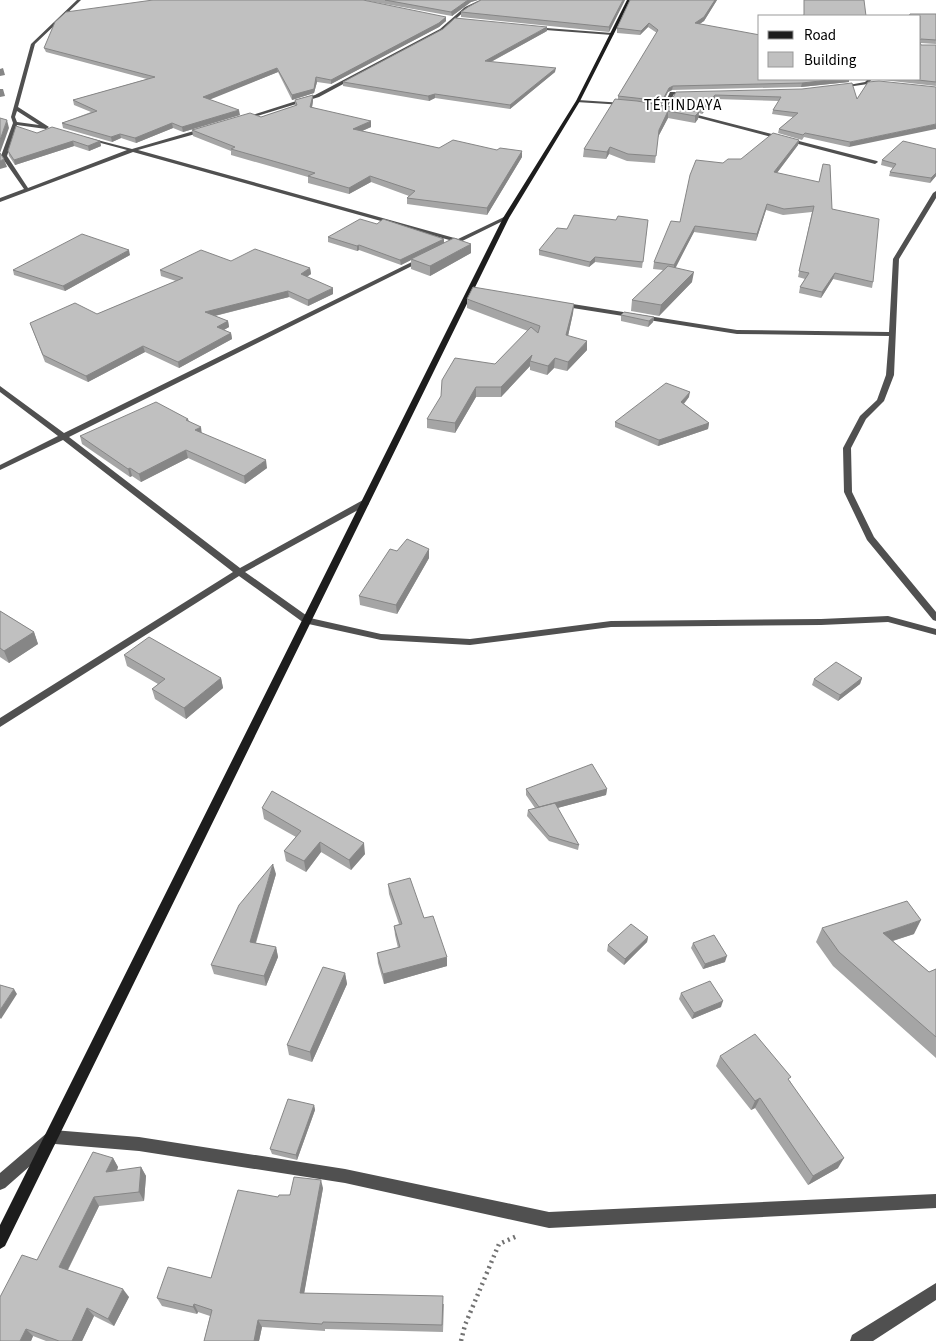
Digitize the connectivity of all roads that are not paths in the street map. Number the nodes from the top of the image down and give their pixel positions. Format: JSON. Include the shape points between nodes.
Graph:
{"nodes":[{"id":1,"x":79,"y":0,"type":"edge"},
{"id":2,"x":483,"y":0,"type":"edge"},
{"id":3,"x":629,"y":0,"type":"edge"},
{"id":4,"x":444,"y":18,"type":"edge"},
{"id":5,"x":452,"y":19,"type":"junction"},
{"id":6,"x":462,"y":20,"type":"edge"},
{"id":7,"x":528,"y":27,"type":"edge"},
{"id":8,"x":449,"y":29,"type":"edge"},
{"id":9,"x":441,"y":30,"type":"junction"},
{"id":10,"x":612,"y":34,"type":"junction"},
{"id":11,"x":868,"y":81,"type":"edge"},
{"id":12,"x":878,"y":82,"type":"edge"},
{"id":13,"x":838,"y":87,"type":"edge"},
{"id":14,"x":690,"y":93,"type":"edge"},
{"id":15,"x":578,"y":101,"type":"junction"},
{"id":16,"x":627,"y":104,"type":"edge"},
{"id":17,"x":16,"y":108,"type":"junction"},
{"id":18,"x":655,"y":108,"type":"edge"},
{"id":19,"x":664,"y":109,"type":"junction"},
{"id":20,"x":672,"y":111,"type":"edge"},
{"id":21,"x":681,"y":112,"type":"edge"},
{"id":22,"x":231,"y":122,"type":"edge"},
{"id":23,"x":15,"y":124,"type":"junction"},
{"id":24,"x":46,"y":127,"type":"junction"},
{"id":25,"x":214,"y":127,"type":"edge"},
{"id":26,"x":55,"y":130,"type":"edge"},
{"id":27,"x":83,"y":137,"type":"edge"},
{"id":28,"x":133,"y":150,"type":"junction"},
{"id":29,"x":875,"y":162,"type":"dead end"},
{"id":30,"x":27,"y":190,"type":"junction"},
{"id":31,"x":936,"y":193,"type":"edge"},
{"id":32,"x":0,"y":200,"type":"edge"},
{"id":33,"x":506,"y":218,"type":"junction"},
{"id":34,"x":459,"y":241,"type":"junction"},
{"id":35,"x":442,"y":250,"type":"edge"},
{"id":36,"x":433,"y":254,"type":"edge"},
{"id":37,"x":555,"y":304,"type":"edge"},
{"id":38,"x":892,"y":334,"type":"junction"},
{"id":39,"x":0,"y":388,"type":"edge"},
{"id":40,"x":64,"y":437,"type":"junction"},
{"id":41,"x":0,"y":468,"type":"edge"},
{"id":42,"x":366,"y":502,"type":"junction"},
{"id":43,"x":239,"y":572,"type":"junction"},
{"id":44,"x":936,"y":618,"type":"edge"},
{"id":45,"x":307,"y":621,"type":"junction"},
{"id":46,"x":936,"y":632,"type":"edge"},
{"id":47,"x":0,"y":723,"type":"edge"},
{"id":48,"x":53,"y":1137,"type":"junction"},
{"id":49,"x":0,"y":1183,"type":"edge"},
{"id":50,"x":936,"y":1201,"type":"edge"},
{"id":51,"x":0,"y":1241,"type":"edge"},
{"id":52,"x":936,"y":1291,"type":"edge"},
{"id":53,"x":858,"y":1341,"type":"edge"}],
"edges":[{"from":1,"to":17,"type":"street","via":[[33,44]]},
{"from":2,"to":5,"type":"street"},
{"from":3,"to":10,"type":"main road"},
{"from":4,"to":5,"type":"street"},
{"from":5,"to":6,"type":"street"},
{"from":5,"to":9,"type":"street"},
{"from":7,"to":10,"type":"street"},
{"from":8,"to":9,"type":"street"},
{"from":9,"to":22,"type":"street","via":[[316,96]]},
{"from":10,"to":15,"type":"main road"},
{"from":11,"to":12,"type":"street"},
{"from":11,"to":13,"type":"street"},
{"from":14,"to":19,"type":"street","via":[[672,93]]},
{"from":15,"to":16,"type":"street"},
{"from":15,"to":33,"type":"main road"},
{"from":17,"to":23,"type":"street"},
{"from":17,"to":24,"type":"street"},
{"from":18,"to":19,"type":"street"},
{"from":19,"to":20,"type":"street"},
{"from":21,"to":29,"type":"street"},
{"from":23,"to":24,"type":"street"},
{"from":23,"to":30,"type":"street","via":[[4,156]]},
{"from":24,"to":26,"type":"street"},
{"from":25,"to":28,"type":"street"},
{"from":27,"to":28,"type":"street"},
{"from":28,"to":30,"type":"street"},
{"from":28,"to":34,"type":"street"},
{"from":30,"to":32,"type":"street"},
{"from":31,"to":38,"type":"street","via":[[896,259]]},
{"from":33,"to":34,"type":"street"},
{"from":33,"to":42,"type":"main road","via":[[475,290]]},
{"from":34,"to":35,"type":"street"},
{"from":36,"to":40,"type":"street"},
{"from":37,"to":38,"type":"street","via":[[737,332]]},
{"from":38,"to":44,"type":"street","via":[[890,375],[880,401],[864,418],[846,448],[848,492],[870,538]]},
{"from":39,"to":40,"type":"street"},
{"from":40,"to":41,"type":"street"},
{"from":40,"to":43,"type":"street"},
{"from":42,"to":43,"type":"street"},
{"from":42,"to":45,"type":"main road"},
{"from":43,"to":45,"type":"street"},
{"from":43,"to":47,"type":"street"},
{"from":45,"to":46,"type":"street","via":[[381,637],[470,642],[611,624],[888,619]]},
{"from":45,"to":48,"type":"main road"},
{"from":48,"to":49,"type":"street"},
{"from":48,"to":50,"type":"street","via":[[139,1144],[345,1176],[549,1220]]},
{"from":48,"to":51,"type":"main road"},
{"from":52,"to":53,"type":"street"}]}
